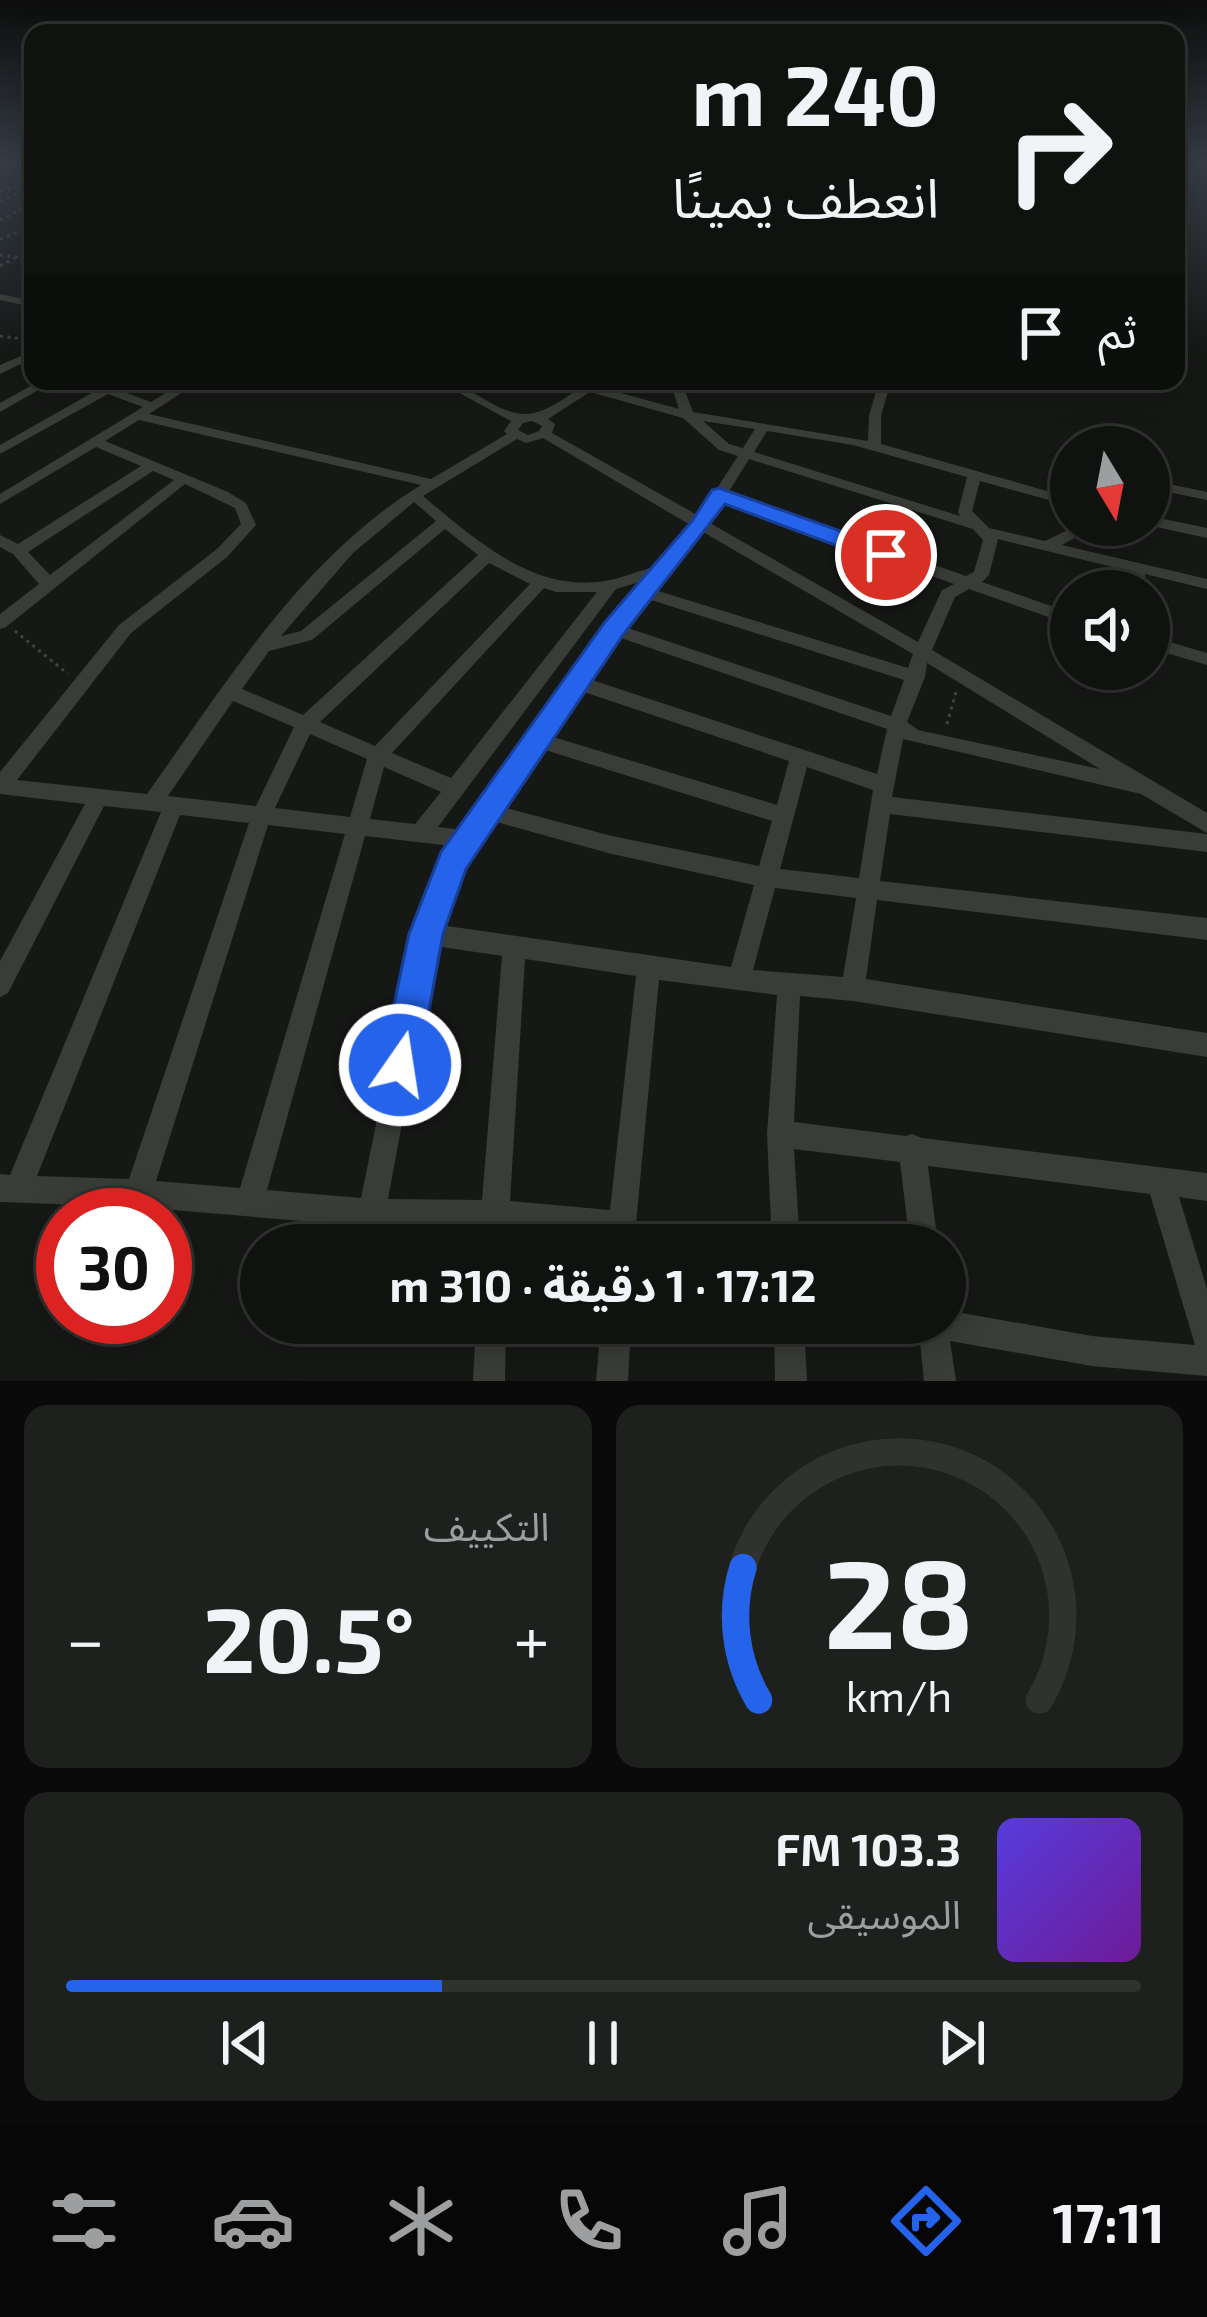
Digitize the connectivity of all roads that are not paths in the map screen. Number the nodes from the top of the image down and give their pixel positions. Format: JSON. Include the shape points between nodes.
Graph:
{"nodes":[{"id":1,"x":31,"y":390,"type":"edge"},
{"id":2,"x":107,"y":390,"type":"edge"},
{"id":3,"x":112,"y":390,"type":"edge"},
{"id":4,"x":180,"y":390,"type":"edge"},
{"id":5,"x":457,"y":390,"type":"edge"},
{"id":6,"x":587,"y":390,"type":"edge"},
{"id":7,"x":609,"y":390,"type":"edge"},
{"id":8,"x":680,"y":390,"type":"edge"},
{"id":9,"x":882,"y":390,"type":"edge"},
{"id":10,"x":0,"y":407,"type":"edge"},
{"id":11,"x":154,"y":407,"type":"junction"},
{"id":12,"x":688,"y":415,"type":"junction"},
{"id":13,"x":139,"y":416,"type":"junction"},
{"id":14,"x":543,"y":426,"type":"junction"},
{"id":15,"x":516,"y":427,"type":"junction"},
{"id":16,"x":763,"y":428,"type":"junction"},
{"id":17,"x":95,"y":442,"type":"junction"},
{"id":18,"x":874,"y":446,"type":"junction"},
{"id":19,"x":0,"y":450,"type":"edge"},
{"id":20,"x":745,"y":454,"type":"junction"},
{"id":21,"x":151,"y":466,"type":"junction"},
{"id":22,"x":974,"y":476,"type":"junction"},
{"id":23,"x":183,"y":479,"type":"junction"},
{"id":24,"x":435,"y":484,"type":"junction"},
{"id":25,"x":1170,"y":488,"type":"edge"},
{"id":26,"x":719,"y":495,"type":"junction"},
{"id":27,"x":415,"y":496,"type":"junction"},
{"id":28,"x":1207,"y":496,"type":"edge"},
{"id":29,"x":1050,"y":497,"type":"edge"},
{"id":30,"x":0,"y":500,"type":"edge"},
{"id":31,"x":445,"y":521,"type":"junction"},
{"id":32,"x":1170,"y":525,"type":"edge"},
{"id":33,"x":700,"y":526,"type":"junction"},
{"id":34,"x":979,"y":528,"type":"junction"},
{"id":35,"x":1207,"y":533,"type":"edge"},
{"id":36,"x":0,"y":540,"type":"edge"},
{"id":37,"x":1050,"y":544,"type":"edge"},
{"id":38,"x":1047,"y":545,"type":"junction"},
{"id":39,"x":18,"y":551,"type":"junction"},
{"id":40,"x":487,"y":556,"type":"junction"},
{"id":41,"x":666,"y":566,"type":"junction"},
{"id":42,"x":1136,"y":566,"type":"junction"},
{"id":43,"x":1136,"y":570,"type":"edge"},
{"id":44,"x":48,"y":583,"type":"junction"},
{"id":45,"x":541,"y":583,"type":"junction"},
{"id":46,"x":1207,"y":584,"type":"edge"},
{"id":47,"x":965,"y":585,"type":"junction"},
{"id":48,"x":608,"y":589,"type":"junction"},
{"id":49,"x":644,"y":592,"type":"junction"},
{"id":50,"x":1050,"y":612,"type":"edge"},
{"id":51,"x":6,"y":625,"type":"edge"},
{"id":52,"x":614,"y":629,"type":"junction"},
{"id":53,"x":264,"y":646,"type":"junction"},
{"id":54,"x":1170,"y":648,"type":"edge"},
{"id":55,"x":922,"y":652,"type":"junction"},
{"id":56,"x":1207,"y":659,"type":"edge"},
{"id":57,"x":916,"y":677,"type":"junction"},
{"id":58,"x":576,"y":682,"type":"junction"},
{"id":59,"x":231,"y":692,"type":"junction"},
{"id":60,"x":305,"y":725,"type":"junction"},
{"id":61,"x":898,"y":725,"type":"junction"},
{"id":62,"x":537,"y":740,"type":"junction"},
{"id":63,"x":377,"y":757,"type":"junction"},
{"id":64,"x":800,"y":757,"type":"junction"},
{"id":65,"x":0,"y":786,"type":"edge"},
{"id":66,"x":1140,"y":786,"type":"junction"},
{"id":67,"x":453,"y":788,"type":"junction"},
{"id":68,"x":883,"y":794,"type":"junction"},
{"id":69,"x":98,"y":800,"type":"junction"},
{"id":70,"x":163,"y":804,"type":"junction"},
{"id":71,"x":490,"y":812,"type":"junction"},
{"id":72,"x":781,"y":814,"type":"junction"},
{"id":73,"x":261,"y":816,"type":"junction"},
{"id":74,"x":1207,"y":824,"type":"edge"},
{"id":75,"x":355,"y":827,"type":"junction"},
{"id":76,"x":420,"y":834,"type":"junction"},
{"id":77,"x":466,"y":839,"type":"junction"},
{"id":78,"x":1207,"y":843,"type":"edge"},
{"id":79,"x":764,"y":877,"type":"junction"},
{"id":80,"x":866,"y":892,"type":"junction"},
{"id":81,"x":1207,"y":929,"type":"edge"},
{"id":82,"x":426,"y":934,"type":"junction"},
{"id":83,"x":514,"y":948,"type":"junction"},
{"id":84,"x":649,"y":967,"type":"junction"},
{"id":85,"x":739,"y":980,"type":"junction"},
{"id":86,"x":0,"y":985,"type":"edge"},
{"id":87,"x":789,"y":986,"type":"junction"},
{"id":88,"x":853,"y":989,"type":"junction"},
{"id":89,"x":1207,"y":1045,"type":"edge"},
{"id":90,"x":780,"y":1134,"type":"junction"},
{"id":91,"x":912,"y":1148,"type":"junction"},
{"id":92,"x":1161,"y":1184,"type":"junction"},
{"id":93,"x":1207,"y":1187,"type":"edge"},
{"id":94,"x":9,"y":1188,"type":"edge"},
{"id":95,"x":140,"y":1188,"type":"edge"},
{"id":96,"x":192,"y":1197,"type":"edge"},
{"id":97,"x":250,"y":1202,"type":"junction"},
{"id":98,"x":372,"y":1213,"type":"junction"},
{"id":99,"x":494,"y":1214,"type":"junction"},
{"id":100,"x":494,"y":1224,"type":"edge"},
{"id":101,"x":554,"y":1224,"type":"edge"},
{"id":102,"x":622,"y":1224,"type":"edge"},
{"id":103,"x":785,"y":1224,"type":"edge"},
{"id":104,"x":921,"y":1224,"type":"edge"},
{"id":105,"x":966,"y":1329,"type":"edge"},
{"id":106,"x":1207,"y":1338,"type":"edge"},
{"id":107,"x":490,"y":1344,"type":"edge"},
{"id":108,"x":615,"y":1344,"type":"edge"},
{"id":109,"x":790,"y":1344,"type":"edge"},
{"id":110,"x":936,"y":1344,"type":"edge"},
{"id":111,"x":1207,"y":1360,"type":"edge"},
{"id":112,"x":489,"y":1381,"type":"edge"},
{"id":113,"x":612,"y":1381,"type":"edge"},
{"id":114,"x":791,"y":1381,"type":"edge"},
{"id":115,"x":940,"y":1381,"type":"edge"}],
"edges":[{"from":1,"to":10,"type":"street"},
{"from":2,"to":19,"type":"street"},
{"from":3,"to":11,"type":"street"},
{"from":4,"to":11,"type":"street"},
{"from":5,"to":15,"type":"street"},
{"from":6,"to":14,"type":"street"},
{"from":7,"to":12,"type":"street"},
{"from":8,"to":12,"type":"street"},
{"from":9,"to":18,"type":"street"},
{"from":11,"to":13,"type":"street"},
{"from":12,"to":16,"type":"street"},
{"from":12,"to":20,"type":"street","via":[[724,447]]},
{"from":13,"to":17,"type":"street"},
{"from":13,"to":24,"type":"street"},
{"from":14,"to":15,"type":"street"},
{"from":14,"to":33,"type":"street"},
{"from":15,"to":24,"type":"street"},
{"from":16,"to":18,"type":"street"},
{"from":16,"to":20,"type":"street"},
{"from":17,"to":21,"type":"street"},
{"from":17,"to":30,"type":"street"},
{"from":18,"to":22,"type":"street"},
{"from":20,"to":26,"type":"street"},
{"from":20,"to":34,"type":"street"},
{"from":21,"to":23,"type":"street"},
{"from":21,"to":39,"type":"street"},
{"from":22,"to":29,"type":"street"},
{"from":22,"to":34,"type":"street","via":[[965,512]]},
{"from":23,"to":44,"type":"street"},
{"from":23,"to":65,"type":"street","via":[[241,506],[249,525],[124,629]]},
{"from":24,"to":27,"type":"street"},
{"from":25,"to":28,"type":"street"},
{"from":26,"to":33,"type":"street"},
{"from":26,"to":47,"type":"street"},
{"from":27,"to":31,"type":"street"},
{"from":27,"to":53,"type":"street","via":[[360,538]]},
{"from":31,"to":40,"type":"street"},
{"from":31,"to":53,"type":"street","via":[[306,636]]},
{"from":32,"to":35,"type":"street"},
{"from":33,"to":41,"type":"street"},
{"from":33,"to":55,"type":"street"},
{"from":34,"to":38,"type":"street"},
{"from":34,"to":47,"type":"street","via":[[991,547],[981,575]]},
{"from":36,"to":39,"type":"street"},
{"from":37,"to":38,"type":"street"},
{"from":38,"to":42,"type":"street"},
{"from":39,"to":44,"type":"street"},
{"from":40,"to":45,"type":"street"},
{"from":40,"to":60,"type":"street"},
{"from":41,"to":48,"type":"street"},
{"from":41,"to":49,"type":"street"},
{"from":42,"to":43,"type":"street"},
{"from":42,"to":46,"type":"street"},
{"from":44,"to":51,"type":"street"},
{"from":45,"to":48,"type":"street"},
{"from":45,"to":63,"type":"street"},
{"from":47,"to":50,"type":"street"},
{"from":47,"to":55,"type":"street","via":[[948,594]]},
{"from":48,"to":67,"type":"street"},
{"from":49,"to":52,"type":"street"},
{"from":49,"to":57,"type":"street"},
{"from":52,"to":58,"type":"street"},
{"from":52,"to":61,"type":"street"},
{"from":53,"to":59,"type":"street"},
{"from":54,"to":56,"type":"street"},
{"from":55,"to":57,"type":"street"},
{"from":55,"to":66,"type":"street"},
{"from":57,"to":61,"type":"street"},
{"from":58,"to":62,"type":"street"},
{"from":58,"to":64,"type":"street"},
{"from":59,"to":60,"type":"street"},
{"from":59,"to":70,"type":"street"},
{"from":60,"to":63,"type":"street"},
{"from":60,"to":73,"type":"street"},
{"from":61,"to":66,"type":"street","via":[[913,736]]},
{"from":61,"to":68,"type":"street"},
{"from":62,"to":71,"type":"street"},
{"from":62,"to":72,"type":"street"},
{"from":63,"to":67,"type":"street"},
{"from":63,"to":75,"type":"street"},
{"from":64,"to":68,"type":"street"},
{"from":64,"to":72,"type":"street"},
{"from":65,"to":69,"type":"street"},
{"from":66,"to":74,"type":"street"},
{"from":67,"to":76,"type":"street"},
{"from":68,"to":78,"type":"street"},
{"from":68,"to":80,"type":"street"},
{"from":69,"to":70,"type":"street"},
{"from":69,"to":86,"type":"street"},
{"from":70,"to":73,"type":"street"},
{"from":70,"to":94,"type":"street"},
{"from":71,"to":77,"type":"street"},
{"from":71,"to":79,"type":"street"},
{"from":72,"to":79,"type":"street"},
{"from":73,"to":75,"type":"street"},
{"from":73,"to":95,"type":"street"},
{"from":75,"to":76,"type":"street"},
{"from":75,"to":97,"type":"street"},
{"from":76,"to":77,"type":"street"},
{"from":77,"to":82,"type":"street"},
{"from":79,"to":80,"type":"street"},
{"from":79,"to":85,"type":"street"},
{"from":80,"to":81,"type":"street"},
{"from":80,"to":88,"type":"street"},
{"from":82,"to":83,"type":"street"},
{"from":82,"to":98,"type":"street"},
{"from":83,"to":84,"type":"street"},
{"from":83,"to":99,"type":"street"},
{"from":84,"to":85,"type":"street"},
{"from":84,"to":102,"type":"street"},
{"from":85,"to":87,"type":"street"},
{"from":87,"to":88,"type":"street"},
{"from":87,"to":90,"type":"street"},
{"from":88,"to":89,"type":"street"},
{"from":90,"to":91,"type":"street"},
{"from":90,"to":103,"type":"street"},
{"from":91,"to":92,"type":"street"},
{"from":91,"to":104,"type":"street"},
{"from":92,"to":93,"type":"street"},
{"from":92,"to":106,"type":"street"},
{"from":96,"to":97,"type":"street"},
{"from":97,"to":98,"type":"street"},
{"from":98,"to":99,"type":"street"},
{"from":99,"to":100,"type":"street"},
{"from":99,"to":101,"type":"street"},
{"from":105,"to":111,"type":"street"},
{"from":107,"to":112,"type":"street"},
{"from":108,"to":113,"type":"street"},
{"from":109,"to":114,"type":"street"},
{"from":110,"to":115,"type":"street"}]}
